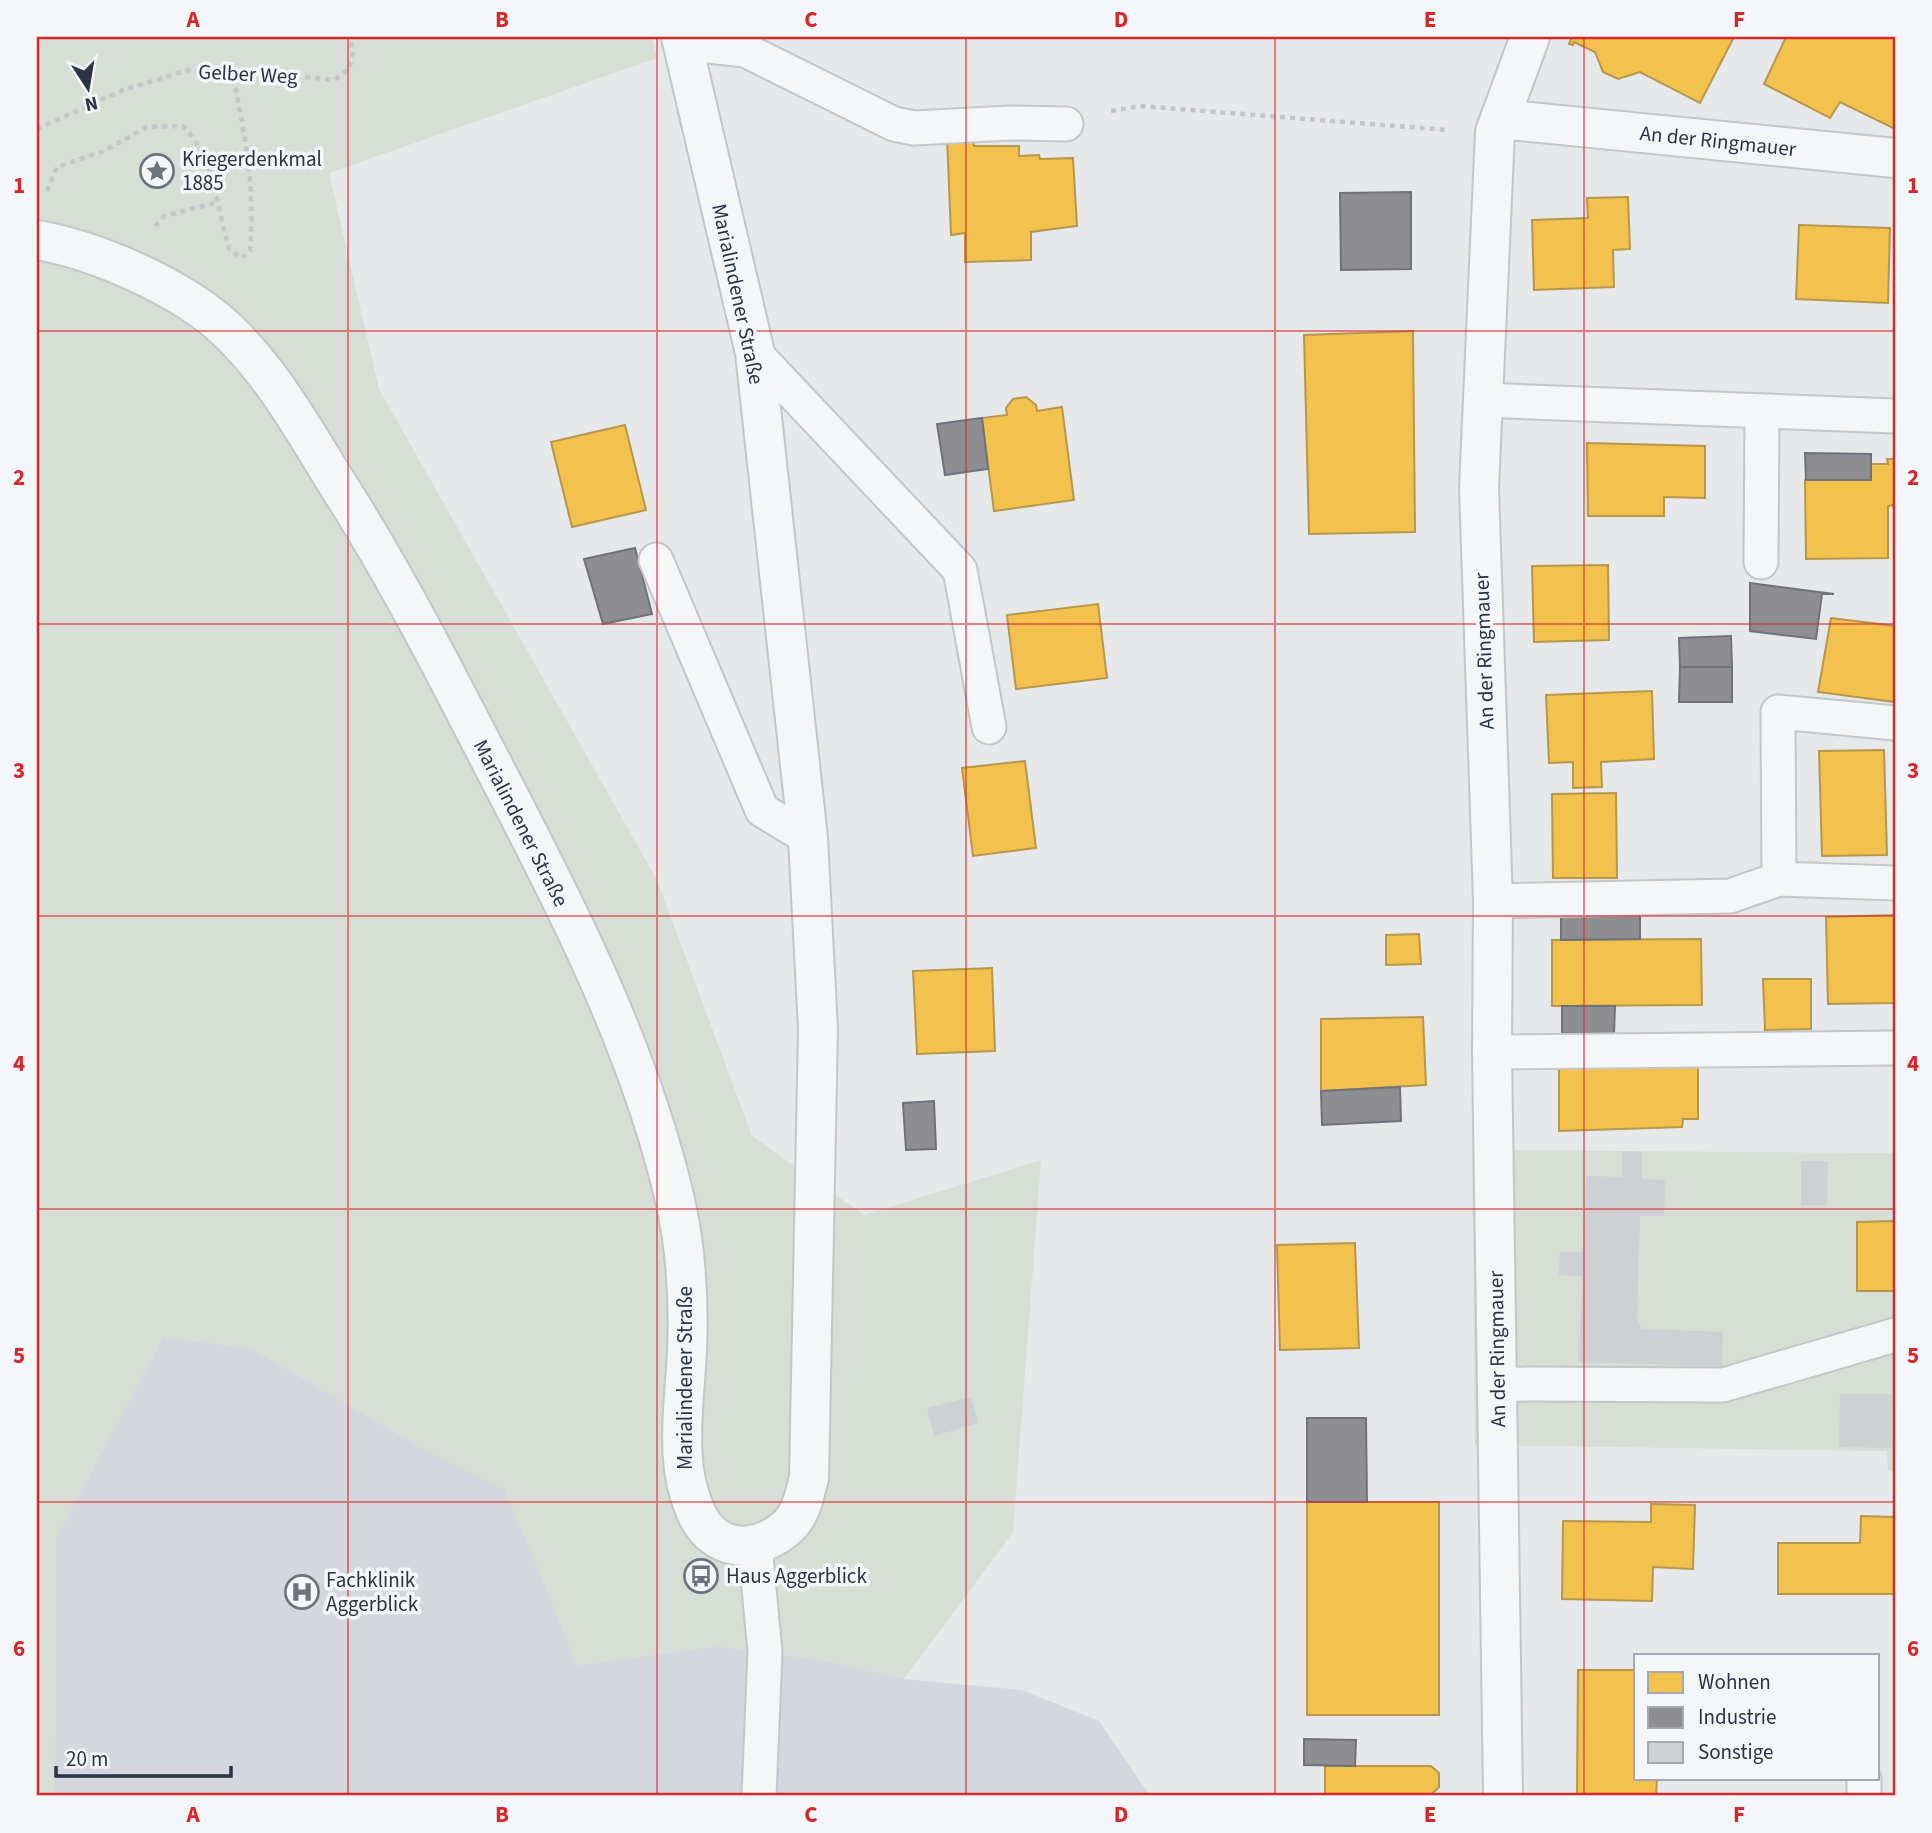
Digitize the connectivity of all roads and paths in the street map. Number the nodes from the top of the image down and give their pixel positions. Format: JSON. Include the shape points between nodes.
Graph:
{"nodes":[{"id":1,"x":350,"y":37,"type":"edge"},
{"id":2,"x":1530,"y":37,"type":"edge"},
{"id":3,"x":682,"y":40,"type":"edge"},
{"id":4,"x":232,"y":70,"type":"junction"},
{"id":5,"x":1066,"y":124,"type":"joint"},
{"id":6,"x":1497,"y":126,"type":"junction"},
{"id":7,"x":37,"y":129,"type":"edge"},
{"id":8,"x":1895,"y":158,"type":"edge"},
{"id":9,"x":43,"y":199,"type":"dead end"},
{"id":10,"x":37,"y":240,"type":"edge"},
{"id":11,"x":755,"y":353,"type":"junction"},
{"id":12,"x":1481,"y":400,"type":"junction"},
{"id":13,"x":1762,"y":411,"type":"junction"},
{"id":14,"x":1895,"y":416,"type":"edge"},
{"id":15,"x":656,"y":560,"type":"dead end"},
{"id":16,"x":1761,"y":562,"type":"dead end"},
{"id":17,"x":1895,"y":723,"type":"edge"},
{"id":18,"x":989,"y":727,"type":"dead end"},
{"id":19,"x":808,"y":838,"type":"junction"},
{"id":20,"x":1779,"y":879,"type":"junction"},
{"id":21,"x":1895,"y":883,"type":"edge"},
{"id":22,"x":1493,"y":901,"type":"junction"},
{"id":23,"x":1895,"y":1048,"type":"edge"},
{"id":24,"x":1492,"y":1052,"type":"junction"},
{"id":25,"x":1895,"y":1335,"type":"edge"},
{"id":26,"x":1497,"y":1384,"type":"junction"},
{"id":27,"x":755,"y":1546,"type":"junction"},
{"id":28,"x":759,"y":1796,"type":"edge"},
{"id":29,"x":1503,"y":1796,"type":"edge"}],
"edges":[{"from":1,"to":4,"type":"path","name":"Gelber Weg","via":[[353,54],[349,69],[334,80]]},
{"from":2,"to":6,"type":"street","name":"An der Ringmauer"},
{"from":3,"to":5,"type":"lane","via":[[745,50],[894,124],[914,128]]},
{"from":3,"to":11,"type":"street","name":"Marialindener Straße"},
{"from":4,"to":7,"type":"path","name":"Gelber Weg","via":[[190,70],[122,90]]},
{"from":4,"to":9,"type":"path","via":[[252,201],[250,251],[241,258],[229,249],[206,159],[183,125],[147,127],[104,151],[57,167]]},
{"from":5,"to":6,"type":"path","via":[[1140,106]]},
{"from":6,"to":8,"type":"street","name":"An der Ringmauer"},
{"from":6,"to":12,"type":"street","name":"An der Ringmauer"},
{"from":10,"to":27,"type":"street","name":"Marialindener Straße","via":[[149,277],[224,327],[272,381],[392,571],[539,853],[623,1035],[655,1123],[676,1205],[687,1294],[686,1483],[696,1515],[714,1537]]},
{"from":11,"to":18,"type":"lane","via":[[960,570]]},
{"from":11,"to":19,"type":"street","name":"Marialindener Straße"},
{"from":12,"to":13,"type":"lane"},
{"from":12,"to":22,"type":"street","name":"An der Ringmauer","via":[[1479,488]]},
{"from":13,"to":14,"type":"lane"},
{"from":13,"to":16,"type":"lane"},
{"from":15,"to":19,"type":"lane","via":[[762,810]]},
{"from":17,"to":20,"type":"lane","via":[[1778,712]]},
{"from":19,"to":27,"type":"street","name":"Marialindener Straße","via":[[818,1029],[809,1478],[794,1519],[776,1537]]},
{"from":20,"to":21,"type":"lane"},
{"from":20,"to":22,"type":"lane","via":[[1730,896]]},
{"from":22,"to":24,"type":"street","name":"An der Ringmauer"},
{"from":23,"to":24,"type":"lane"},
{"from":24,"to":26,"type":"street","name":"An der Ringmauer"},
{"from":25,"to":26,"type":"lane","via":[[1723,1385]]},
{"from":26,"to":29,"type":"street","name":"An der Ringmauer"},
{"from":27,"to":28,"type":"lane","via":[[765,1652]]}]}
